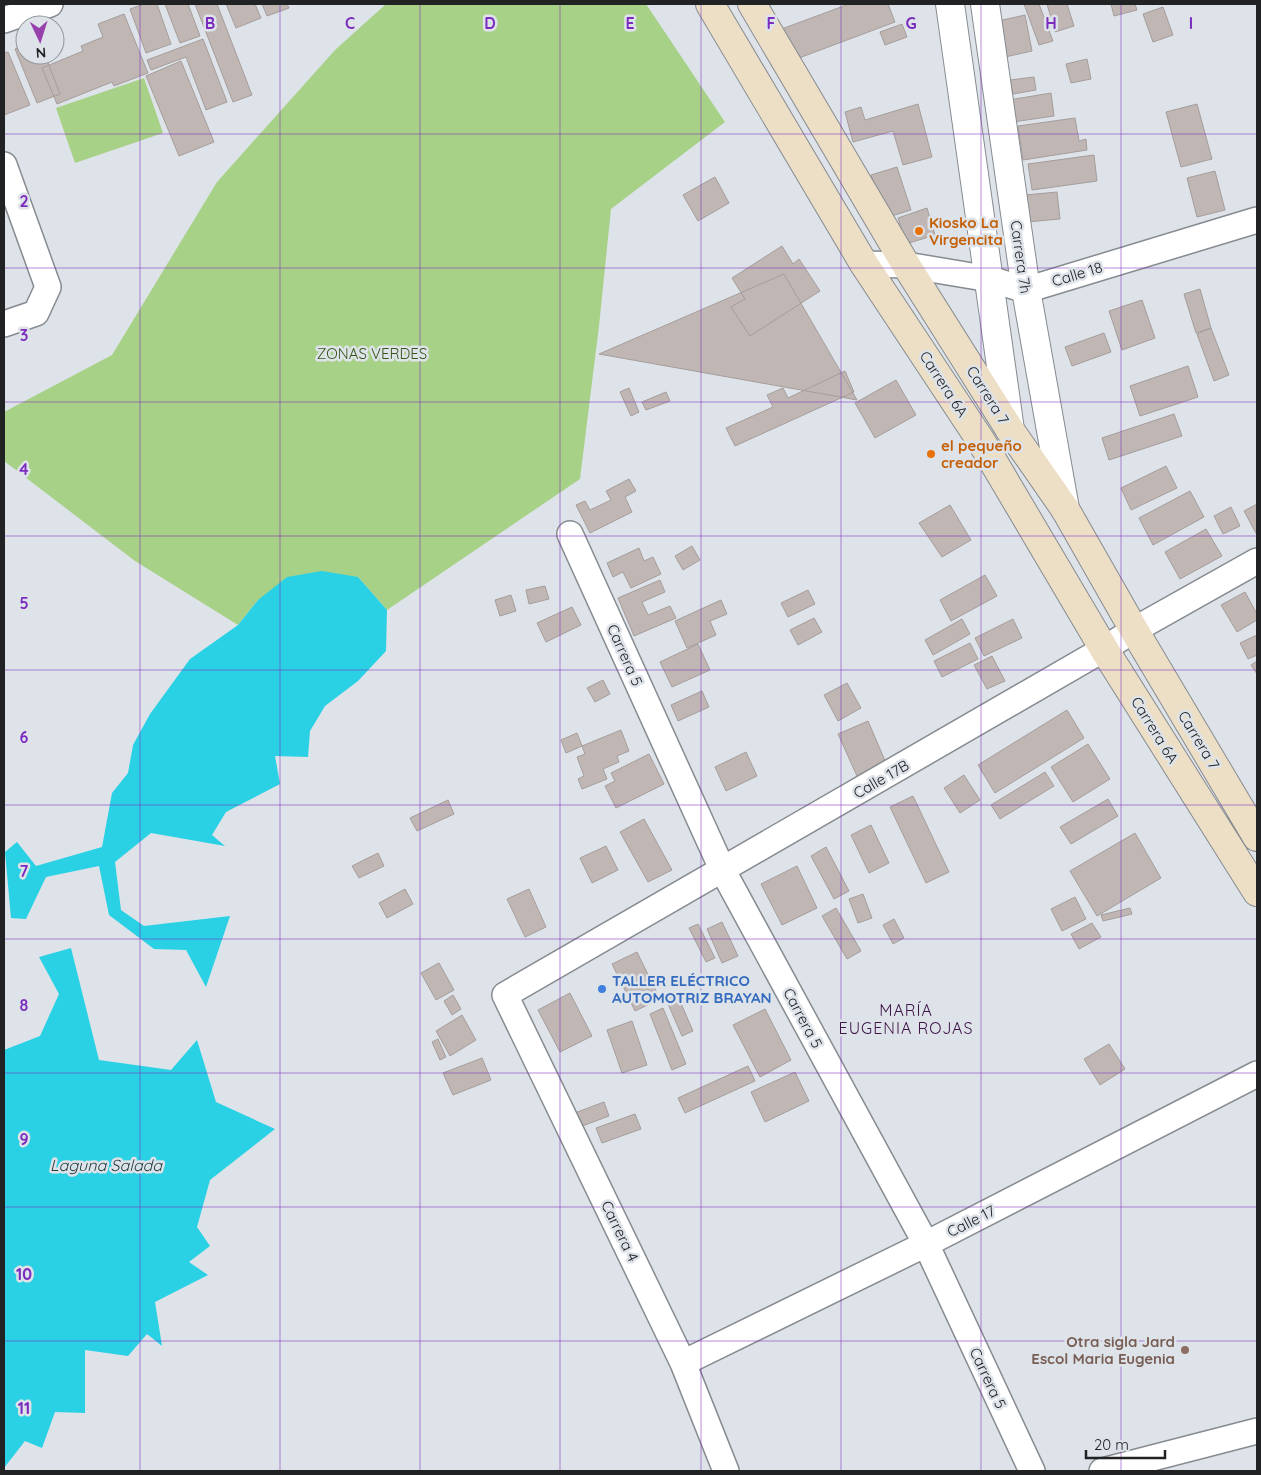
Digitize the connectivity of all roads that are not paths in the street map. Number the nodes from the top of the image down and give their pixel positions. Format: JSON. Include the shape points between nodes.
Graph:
{"nodes":[{"id":1,"x":50,"y":4,"type":"edge"},
{"id":2,"x":710,"y":4,"type":"edge"},
{"id":3,"x":752,"y":4,"type":"edge"},
{"id":4,"x":950,"y":4,"type":"edge"},
{"id":5,"x":985,"y":4,"type":"edge"},
{"id":6,"x":4,"y":20,"type":"edge"},
{"id":7,"x":4,"y":165,"type":"edge"},
{"id":8,"x":1257,"y":220,"type":"edge"},
{"id":9,"x":864,"y":264,"type":"junction"},
{"id":10,"x":906,"y":265,"type":"junction"},
{"id":11,"x":990,"y":279,"type":"junction"},
{"id":12,"x":1026,"y":290,"type":"junction"},
{"id":13,"x":4,"y":324,"type":"edge"},
{"id":14,"x":1010,"y":430,"type":"junction"},
{"id":15,"x":1064,"y":509,"type":"junction"},
{"id":16,"x":570,"y":534,"type":"dead end"},
{"id":17,"x":1257,"y":561,"type":"edge"},
{"id":18,"x":1134,"y":630,"type":"junction"},
{"id":19,"x":1104,"y":649,"type":"junction"},
{"id":20,"x":1256,"y":833,"type":"edge"},
{"id":21,"x":1229,"y":848,"type":"junction"},
{"id":22,"x":723,"y":870,"type":"junction"},
{"id":23,"x":1257,"y":892,"type":"edge"},
{"id":24,"x":505,"y":995,"type":"joint"},
{"id":25,"x":1257,"y":1074,"type":"edge"},
{"id":26,"x":926,"y":1244,"type":"junction"},
{"id":27,"x":684,"y":1363,"type":"junction"},
{"id":28,"x":1257,"y":1431,"type":"edge"},
{"id":29,"x":726,"y":1471,"type":"edge"},
{"id":30,"x":1032,"y":1471,"type":"edge"},
{"id":31,"x":1102,"y":1471,"type":"edge"}],
"edges":[{"from":1,"to":6,"type":"street"},
{"from":2,"to":9,"type":"main road","name":"Carrera 6A"},
{"from":3,"to":10,"type":"main road","name":"Carrera 7"},
{"from":4,"to":11,"type":"street"},
{"from":5,"to":12,"type":"street","name":"Carrera 7h"},
{"from":7,"to":13,"type":"street","via":[[48,287],[36,313]]},
{"from":8,"to":12,"type":"street","name":"Calle 18"},
{"from":9,"to":10,"type":"street"},
{"from":9,"to":19,"type":"main road","name":"Carrera 6A","via":[[981,441]]},
{"from":10,"to":11,"type":"street"},
{"from":10,"to":14,"type":"main road","name":"Carrera 7"},
{"from":11,"to":12,"type":"street"},
{"from":11,"to":14,"type":"street"},
{"from":12,"to":15,"type":"street","name":"Carrera 7h"},
{"from":14,"to":15,"type":"main road","name":"Carrera 7"},
{"from":15,"to":18,"type":"main road","name":"Carrera 7"},
{"from":16,"to":22,"type":"street","name":"Carrera 5"},
{"from":17,"to":18,"type":"street","name":"Calle 17B"},
{"from":18,"to":19,"type":"street","name":"Calle 17B"},
{"from":18,"to":20,"type":"main road","name":"Carrera 7"},
{"from":19,"to":21,"type":"main road","name":"Carrera 6A"},
{"from":19,"to":22,"type":"street","name":"Calle 17B"},
{"from":20,"to":21,"type":"street"},
{"from":21,"to":23,"type":"main road","name":"Carrera 6A"},
{"from":22,"to":24,"type":"street","name":"Calle 17B"},
{"from":22,"to":26,"type":"street","name":"Carrera 5"},
{"from":24,"to":27,"type":"street","name":"Carrera 4"},
{"from":25,"to":26,"type":"street","name":"Calle 17"},
{"from":26,"to":27,"type":"street","name":"Calle 17"},
{"from":26,"to":30,"type":"street","name":"Carrera 5"},
{"from":27,"to":29,"type":"street","name":"Carrera 4"},
{"from":28,"to":31,"type":"street"}]}
